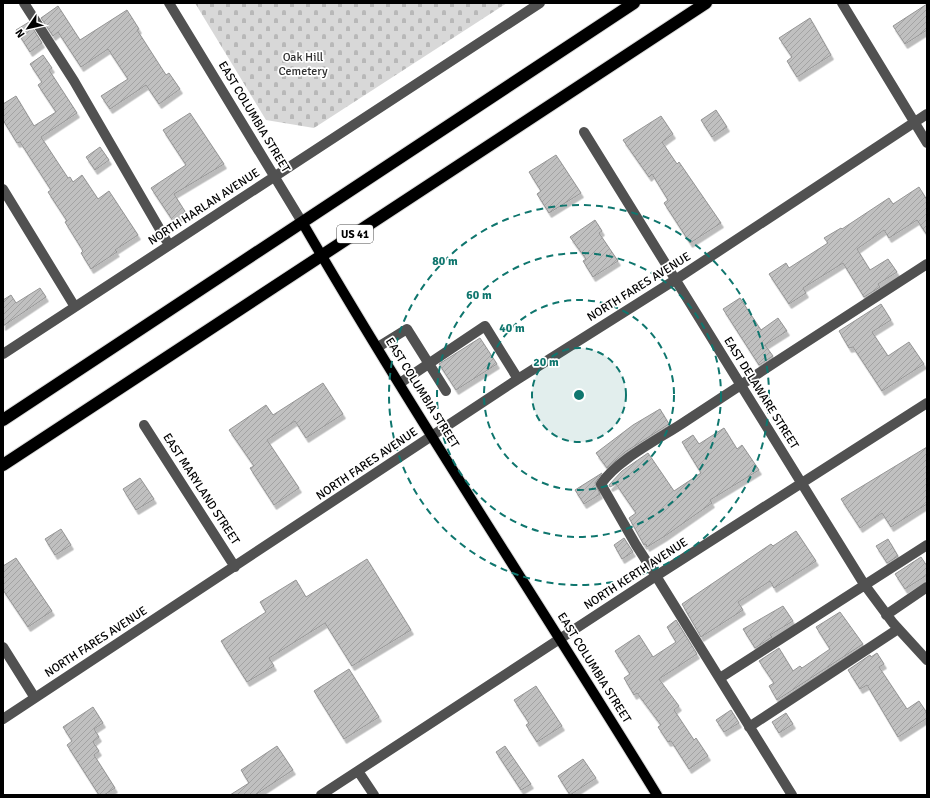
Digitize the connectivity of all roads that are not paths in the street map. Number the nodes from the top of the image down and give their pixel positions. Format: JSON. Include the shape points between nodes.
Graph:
{"nodes":[{"id":1,"x":24,"y":3,"type":"edge"},
{"id":2,"x":169,"y":3,"type":"edge"},
{"id":3,"x":540,"y":3,"type":"edge"},
{"id":4,"x":634,"y":3,"type":"edge"},
{"id":5,"x":706,"y":3,"type":"edge"},
{"id":6,"x":842,"y":3,"type":"edge"},
{"id":7,"x":927,"y":114,"type":"edge"},
{"id":8,"x":914,"y":122,"type":"junction"},
{"id":9,"x":584,"y":132,"type":"dead end"},
{"id":10,"x":927,"y":143,"type":"edge"},
{"id":11,"x":275,"y":176,"type":"junction"},
{"id":12,"x":3,"y":189,"type":"edge"},
{"id":13,"x":302,"y":222,"type":"junction"},
{"id":14,"x":169,"y":245,"type":"junction"},
{"id":15,"x":322,"y":256,"type":"junction"},
{"id":16,"x":927,"y":264,"type":"edge"},
{"id":17,"x":674,"y":280,"type":"junction"},
{"id":18,"x":75,"y":307,"type":"junction"},
{"id":19,"x":378,"y":347,"type":"junction"},
{"id":20,"x":3,"y":354,"type":"edge"},
{"id":21,"x":429,"y":363,"type":"junction"},
{"id":22,"x":518,"y":379,"type":"junction"},
{"id":23,"x":400,"y":383,"type":"junction"},
{"id":24,"x":739,"y":384,"type":"junction"},
{"id":25,"x":446,"y":391,"type":"dead end"},
{"id":26,"x":927,"y":403,"type":"edge"},
{"id":27,"x":3,"y":420,"type":"edge"},
{"id":28,"x":144,"y":425,"type":"dead end"},
{"id":29,"x":432,"y":436,"type":"junction"},
{"id":30,"x":3,"y":465,"type":"edge"},
{"id":31,"x":802,"y":483,"type":"junction"},
{"id":32,"x":927,"y":545,"type":"edge"},
{"id":33,"x":235,"y":567,"type":"junction"},
{"id":34,"x":656,"y":576,"type":"junction"},
{"id":35,"x":864,"y":584,"type":"junction"},
{"id":36,"x":927,"y":587,"type":"edge"},
{"id":37,"x":886,"y":615,"type":"junction"},
{"id":38,"x":898,"y":629,"type":"junction"},
{"id":39,"x":561,"y":638,"type":"junction"},
{"id":40,"x":3,"y":647,"type":"edge"},
{"id":41,"x":927,"y":660,"type":"edge"},
{"id":42,"x":720,"y":678,"type":"junction"},
{"id":43,"x":35,"y":698,"type":"junction"},
{"id":44,"x":3,"y":719,"type":"edge"},
{"id":45,"x":749,"y":727,"type":"junction"},
{"id":46,"x":358,"y":771,"type":"junction"},
{"id":47,"x":321,"y":795,"type":"edge"},
{"id":48,"x":374,"y":795,"type":"edge"},
{"id":49,"x":657,"y":795,"type":"edge"},
{"id":50,"x":792,"y":795,"type":"edge"}],
"edges":[{"from":1,"to":14,"type":"street","via":[[74,81]]},
{"from":2,"to":11,"type":"street","name":"EAST COLUMBIA STREET"},
{"from":3,"to":11,"type":"street","name":"NORTH HARLAN AVENUE"},
{"from":4,"to":13,"type":"highway"},
{"from":5,"to":15,"type":"highway","number":"US 41"},
{"from":6,"to":8,"type":"street"},
{"from":7,"to":8,"type":"street","name":"NORTH FARES AVENUE"},
{"from":8,"to":10,"type":"street"},
{"from":8,"to":17,"type":"street","name":"NORTH FARES AVENUE"},
{"from":9,"to":17,"type":"street","name":"EAST DELAWARE STREET"},
{"from":11,"to":13,"type":"street","name":"EAST COLUMBIA STREET"},
{"from":11,"to":14,"type":"street","name":"NORTH HARLAN AVENUE"},
{"from":12,"to":18,"type":"street"},
{"from":13,"to":15,"type":"main road","name":"EAST COLUMBIA STREET"},
{"from":13,"to":27,"type":"highway"},
{"from":14,"to":18,"type":"street","name":"NORTH HARLAN AVENUE"},
{"from":15,"to":19,"type":"main road","name":"EAST COLUMBIA STREET"},
{"from":15,"to":30,"type":"highway","number":"US 41"},
{"from":16,"to":24,"type":"street"},
{"from":17,"to":22,"type":"street","name":"NORTH FARES AVENUE"},
{"from":17,"to":24,"type":"street","name":"EAST DELAWARE STREET"},
{"from":18,"to":20,"type":"street","name":"NORTH HARLAN AVENUE"},
{"from":19,"to":21,"type":"street","via":[[407,329]]},
{"from":19,"to":23,"type":"main road","name":"EAST COLUMBIA STREET"},
{"from":21,"to":22,"type":"street","via":[[485,326]]},
{"from":21,"to":23,"type":"street"},
{"from":21,"to":25,"type":"street"},
{"from":22,"to":29,"type":"street","name":"NORTH FARES AVENUE"},
{"from":23,"to":29,"type":"main road","name":"EAST COLUMBIA STREET"},
{"from":24,"to":31,"type":"street","name":"EAST DELAWARE STREET"},
{"from":24,"to":34,"type":"street","via":[[640,450],[607,475],[602,484],[636,546]]},
{"from":26,"to":31,"type":"street","name":"NORTH KERTH AVENUE"},
{"from":28,"to":33,"type":"street","name":"EAST MARYLAND STREET"},
{"from":29,"to":33,"type":"street","name":"NORTH FARES AVENUE"},
{"from":29,"to":39,"type":"main road","name":"EAST COLUMBIA STREET"},
{"from":31,"to":34,"type":"street","name":"NORTH KERTH AVENUE"},
{"from":31,"to":35,"type":"street","name":"EAST DELAWARE STREET"},
{"from":32,"to":35,"type":"street"},
{"from":33,"to":43,"type":"street","name":"NORTH FARES AVENUE"},
{"from":34,"to":39,"type":"street","name":"NORTH KERTH AVENUE"},
{"from":34,"to":42,"type":"street"},
{"from":35,"to":37,"type":"street","name":"EAST DELAWARE STREET"},
{"from":35,"to":42,"type":"street"},
{"from":36,"to":37,"type":"street"},
{"from":37,"to":38,"type":"street","name":"EAST DELAWARE STREET"},
{"from":38,"to":41,"type":"street","name":"EAST DELAWARE STREET"},
{"from":38,"to":45,"type":"street"},
{"from":39,"to":46,"type":"street","name":"NORTH KERTH AVENUE"},
{"from":39,"to":49,"type":"main road","name":"EAST COLUMBIA STREET"},
{"from":40,"to":43,"type":"street"},
{"from":42,"to":45,"type":"street"},
{"from":43,"to":44,"type":"street","name":"NORTH FARES AVENUE"},
{"from":45,"to":50,"type":"street"},
{"from":46,"to":47,"type":"street","name":"NORTH KERTH AVENUE"},
{"from":46,"to":48,"type":"street"}]}
